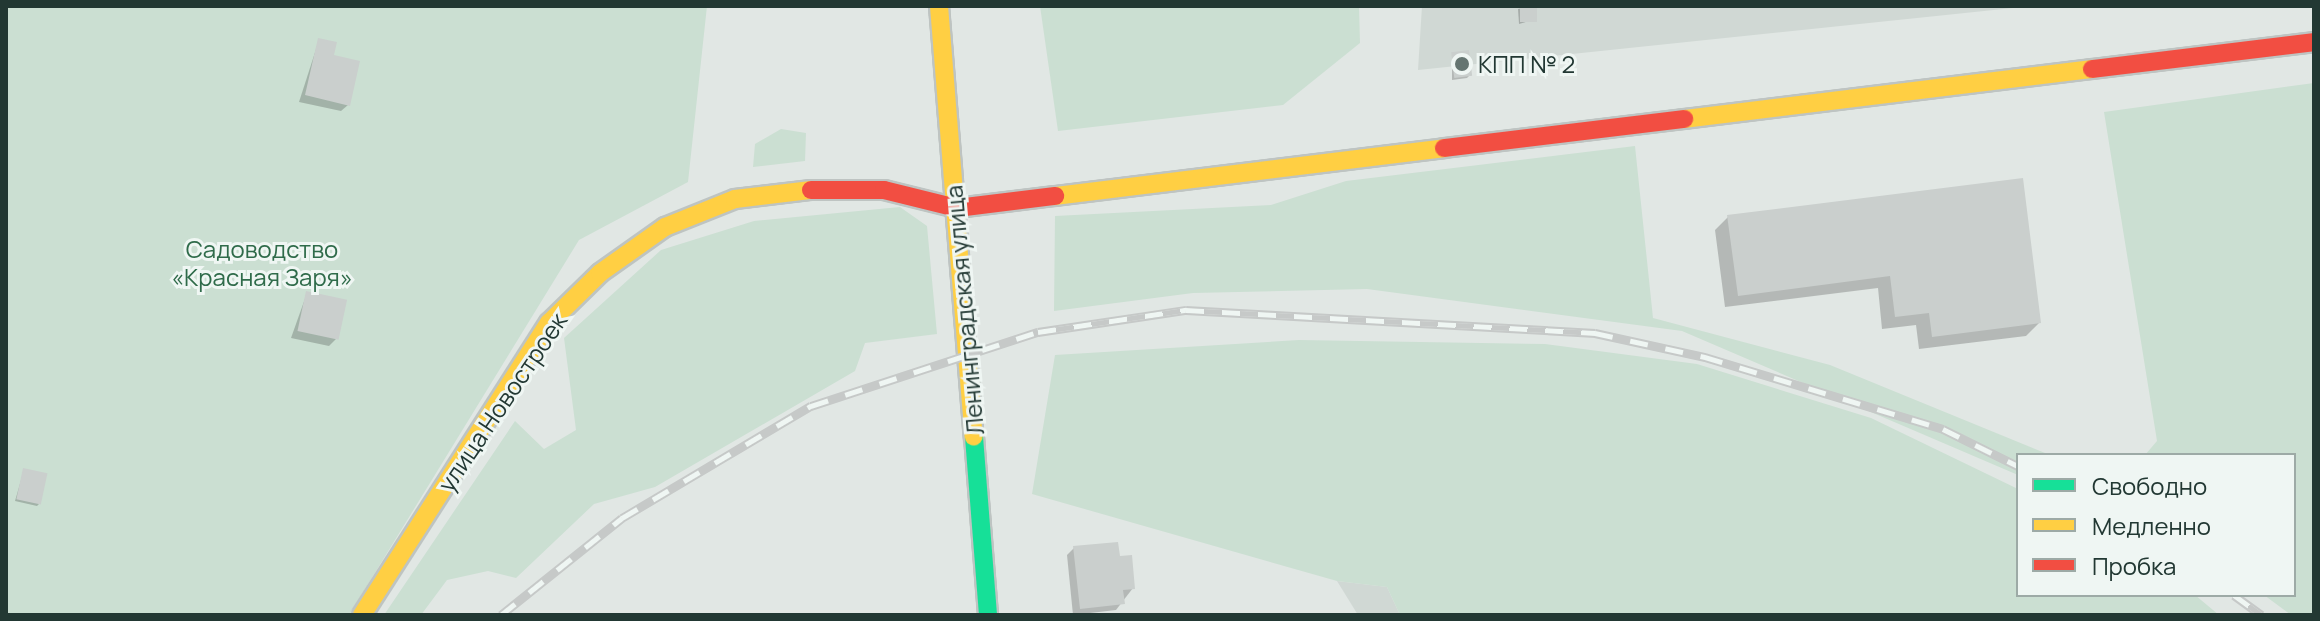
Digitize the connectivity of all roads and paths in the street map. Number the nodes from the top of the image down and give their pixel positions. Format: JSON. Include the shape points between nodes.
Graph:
{"nodes":[{"id":1,"x":939,"y":6,"type":"edge"},
{"id":2,"x":2314,"y":42,"type":"edge"},
{"id":3,"x":957,"y":208,"type":"junction"},
{"id":4,"x":362,"y":615,"type":"edge"},
{"id":5,"x":988,"y":615,"type":"edge"}],
"edges":[{"from":1,"to":3,"type":"street","name":"Ленинградская улица"},
{"from":2,"to":3,"type":"street"},
{"from":3,"to":4,"type":"street","name":"улица Новостроек","via":[[884,190],[781,191],[735,199],[639,245],[549,323]]},
{"from":3,"to":5,"type":"street","name":"Ленинградская улица"}]}
